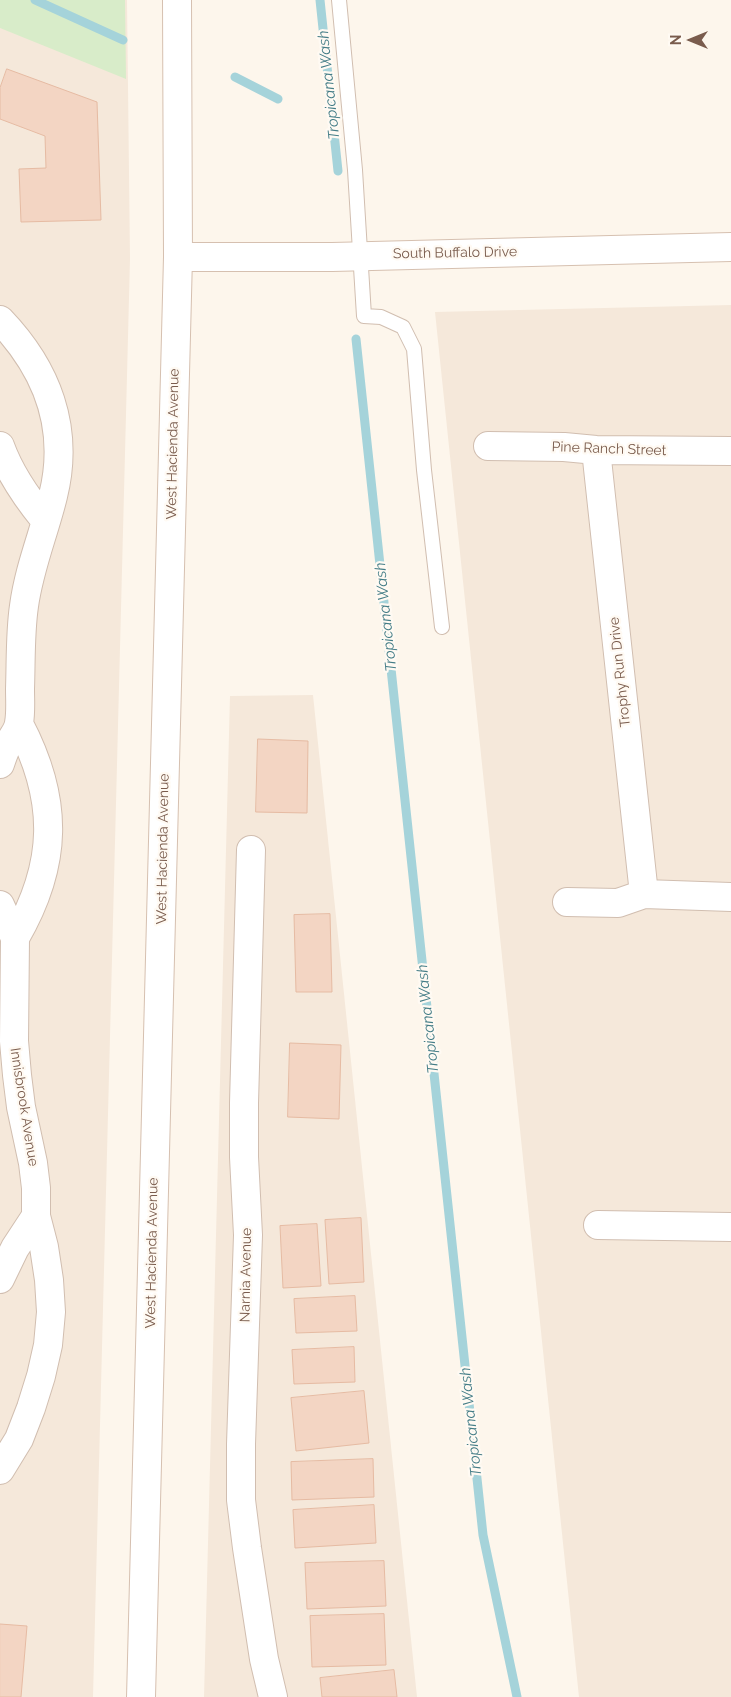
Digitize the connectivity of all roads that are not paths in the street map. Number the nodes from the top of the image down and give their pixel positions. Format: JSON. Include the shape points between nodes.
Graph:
{"nodes":[{"id":1,"x":177,"y":0,"type":"edge"},
{"id":2,"x":339,"y":0,"type":"edge"},
{"id":3,"x":731,"y":247,"type":"edge"},
{"id":4,"x":359,"y":256,"type":"junction"},
{"id":5,"x":178,"y":258,"type":"junction"},
{"id":6,"x":0,"y":320,"type":"edge"},
{"id":7,"x":0,"y":446,"type":"edge"},
{"id":8,"x":488,"y":446,"type":"dead end"},
{"id":9,"x":596,"y":450,"type":"junction"},
{"id":10,"x":731,"y":451,"type":"edge"},
{"id":11,"x":46,"y":520,"type":"junction"},
{"id":12,"x":442,"y":627,"type":"dead end"},
{"id":13,"x":19,"y":724,"type":"junction"},
{"id":14,"x":0,"y":764,"type":"edge"},
{"id":15,"x":250,"y":850,"type":"dead end"},
{"id":16,"x":644,"y":894,"type":"junction"},
{"id":17,"x":731,"y":897,"type":"edge"},
{"id":18,"x":567,"y":902,"type":"dead end"},
{"id":19,"x":0,"y":905,"type":"edge"},
{"id":20,"x":15,"y":938,"type":"junction"},
{"id":21,"x":36,"y":1216,"type":"junction"},
{"id":22,"x":598,"y":1225,"type":"dead end"},
{"id":23,"x":731,"y":1227,"type":"edge"},
{"id":24,"x":0,"y":1279,"type":"edge"},
{"id":25,"x":0,"y":1470,"type":"edge"},
{"id":26,"x":141,"y":1697,"type":"edge"},
{"id":27,"x":273,"y":1697,"type":"edge"}],
"edges":[{"from":1,"to":5,"type":"street","name":"West Hacienda Avenue"},
{"from":2,"to":4,"type":"lane"},
{"from":3,"to":4,"type":"street","name":"South Buffalo Drive"},
{"from":4,"to":5,"type":"street","name":"South Buffalo Drive"},
{"from":4,"to":12,"type":"lane","via":[[364,316],[381,317],[403,327],[414,349]]},
{"from":5,"to":26,"type":"street","name":"West Hacienda Avenue"},
{"from":6,"to":11,"type":"street","name":"Innisbrook Avenue","via":[[31,356],[42,378],[57,425],[58,473]]},
{"from":7,"to":11,"type":"street","via":[[15,480]]},
{"from":8,"to":9,"type":"street","name":"Pine Ranch Street"},
{"from":9,"to":10,"type":"street","name":"Pine Ranch Street"},
{"from":9,"to":16,"type":"street","name":"Trophy Run Drive"},
{"from":11,"to":13,"type":"street","name":"Innisbrook Avenue","via":[[24,604]]},
{"from":13,"to":14,"type":"street","name":"Innisbrook Avenue"},
{"from":13,"to":20,"type":"street","name":"Innisbrook Avenue","via":[[41,774],[48,828],[40,885]]},
{"from":15,"to":27,"type":"street","name":"Narnia Avenue","via":[[244,1103],[248,1235],[241,1500],[264,1659]]},
{"from":16,"to":17,"type":"street"},
{"from":16,"to":18,"type":"street","via":[[618,903]]},
{"from":19,"to":20,"type":"street","name":"Innisbrook Avenue"},
{"from":20,"to":21,"type":"street","name":"Innisbrook Avenue","via":[[14,1041],[21,1107],[33,1163]]},
{"from":21,"to":24,"type":"street"},
{"from":21,"to":25,"type":"street","name":"Innisbrook Avenue","via":[[49,1280],[48,1345],[31,1408],[19,1439]]},
{"from":22,"to":23,"type":"street"}]}
